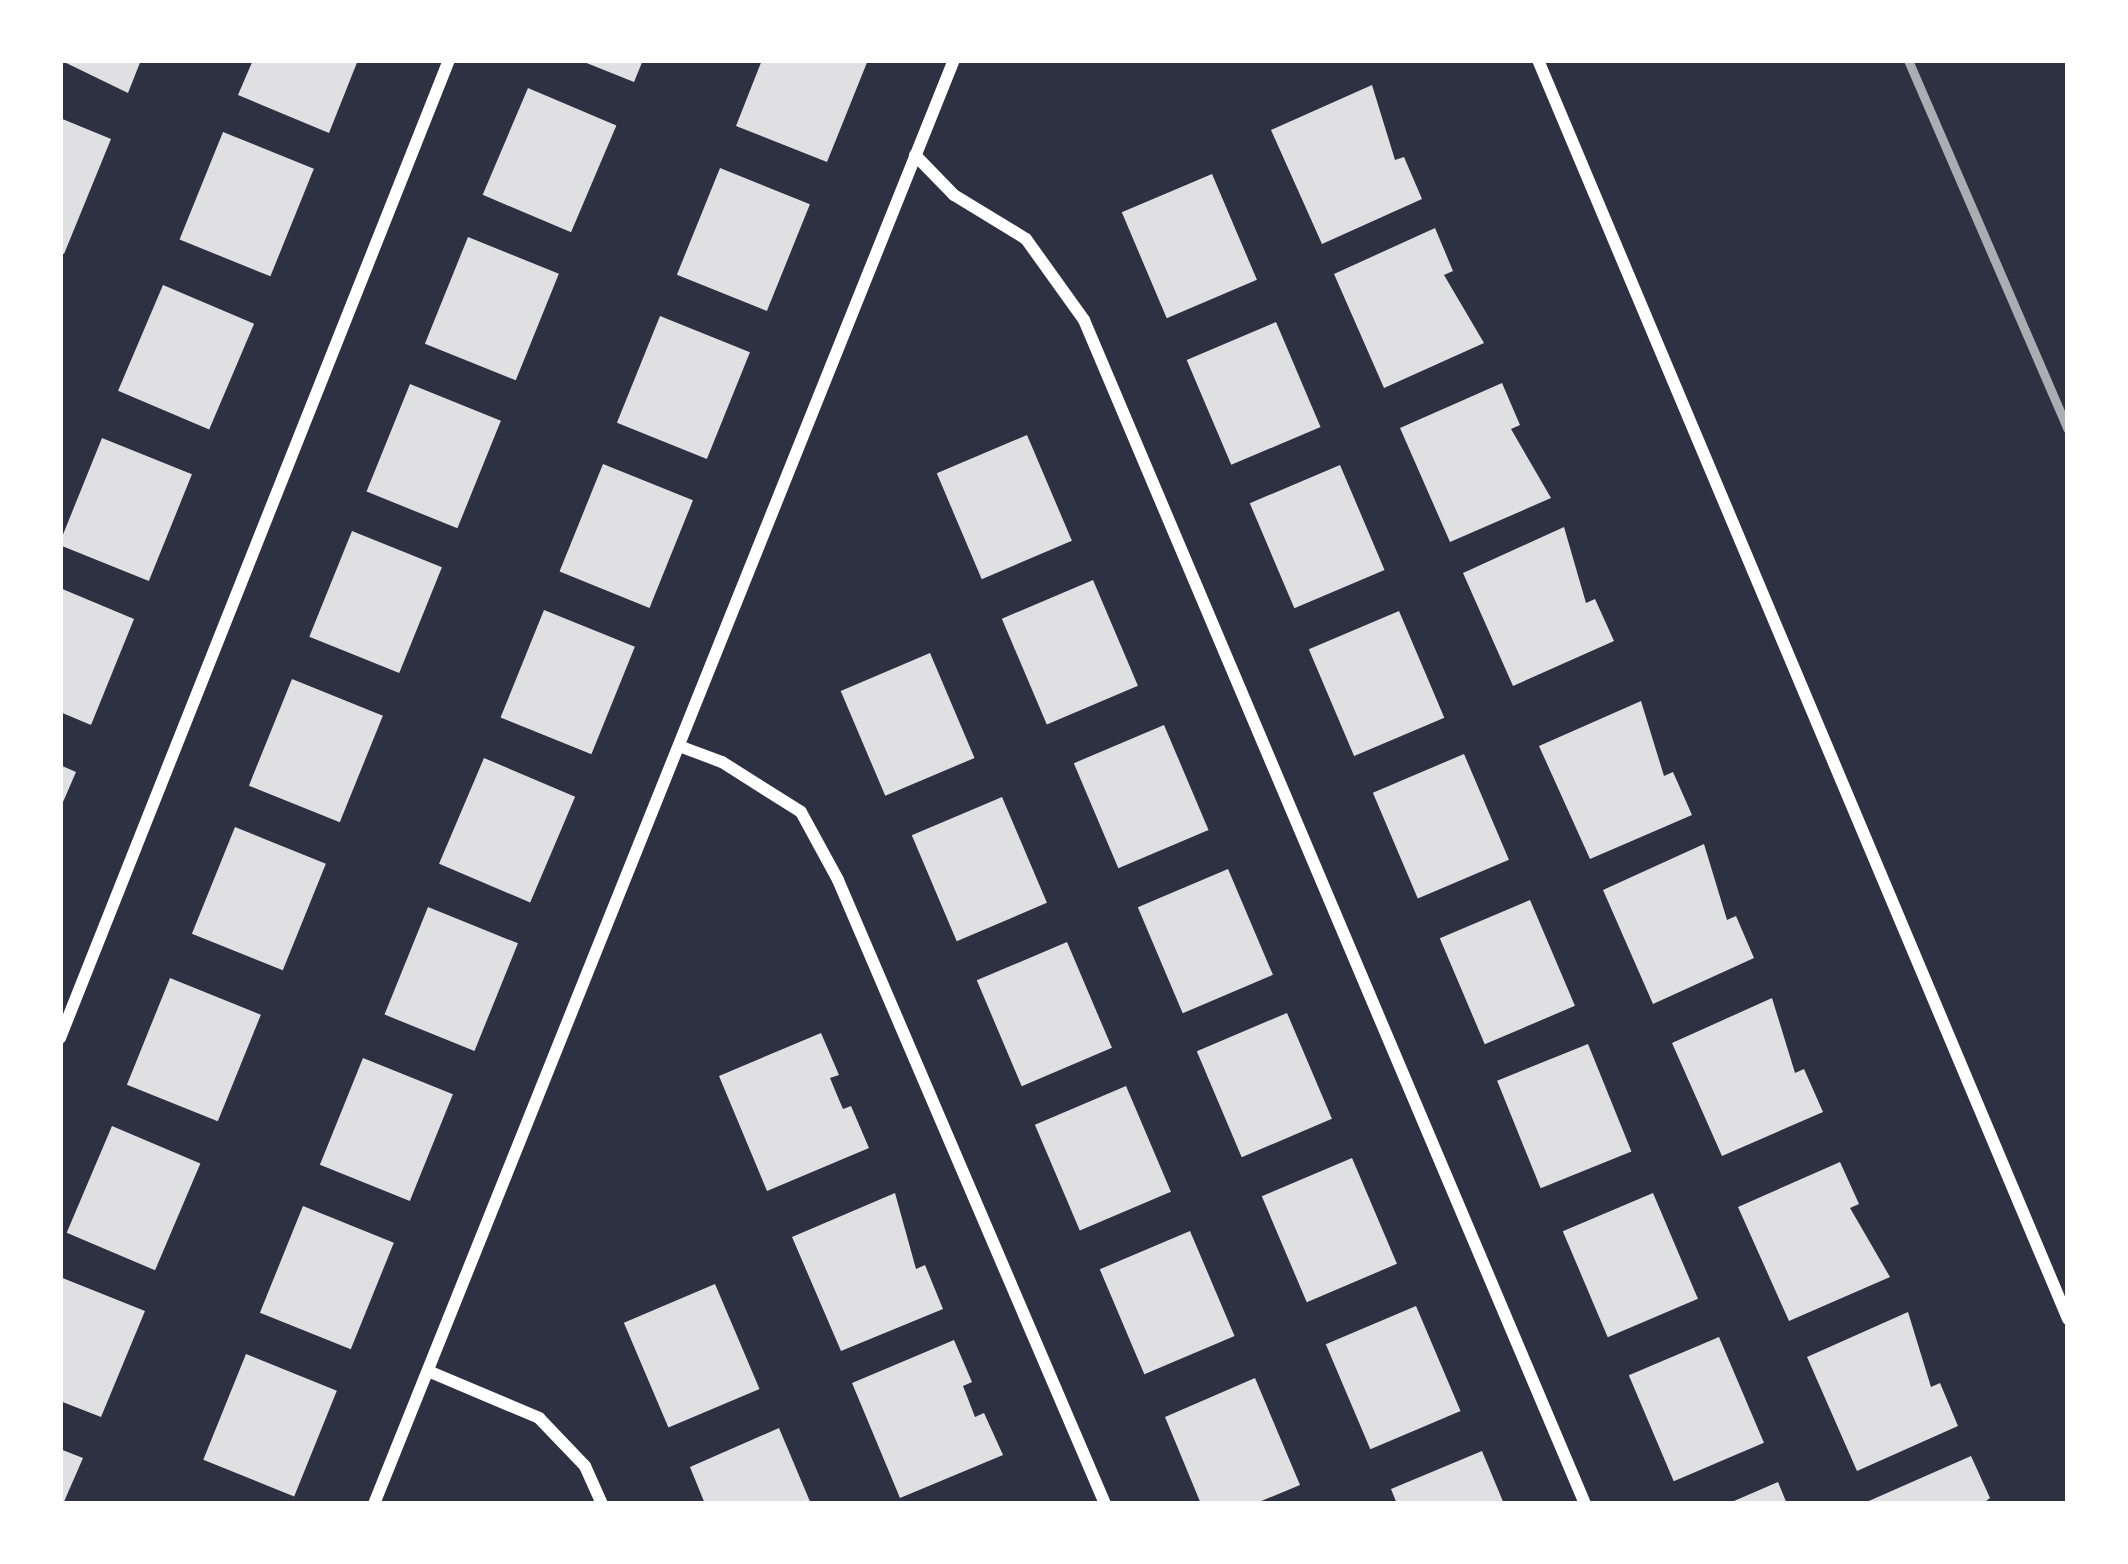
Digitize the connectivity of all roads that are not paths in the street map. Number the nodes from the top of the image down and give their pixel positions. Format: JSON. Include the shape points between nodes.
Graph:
{"nodes":[{"id":1,"x":449,"y":60,"type":"edge"},
{"id":2,"x":954,"y":60,"type":"edge"},
{"id":3,"x":1538,"y":60,"type":"edge"},
{"id":4,"x":915,"y":155,"type":"junction"},
{"id":5,"x":679,"y":746,"type":"junction"},
{"id":6,"x":60,"y":1038,"type":"edge"},
{"id":7,"x":2068,"y":1318,"type":"edge"},
{"id":8,"x":428,"y":1371,"type":"junction"},
{"id":9,"x":374,"y":1504,"type":"edge"},
{"id":10,"x":602,"y":1504,"type":"edge"},
{"id":11,"x":1105,"y":1504,"type":"edge"},
{"id":12,"x":1585,"y":1504,"type":"edge"}],
"edges":[{"from":1,"to":6,"type":"street"},
{"from":2,"to":4,"type":"street"},
{"from":3,"to":7,"type":"street"},
{"from":4,"to":5,"type":"street"},
{"from":4,"to":12,"type":"street","via":[[954,195],[1026,238],[1084,320]]},
{"from":5,"to":8,"type":"street"},
{"from":5,"to":11,"type":"street","via":[[722,762],[801,812],[838,880]]},
{"from":8,"to":9,"type":"street"},
{"from":8,"to":10,"type":"street","via":[[539,1418],[585,1466]]}]}
